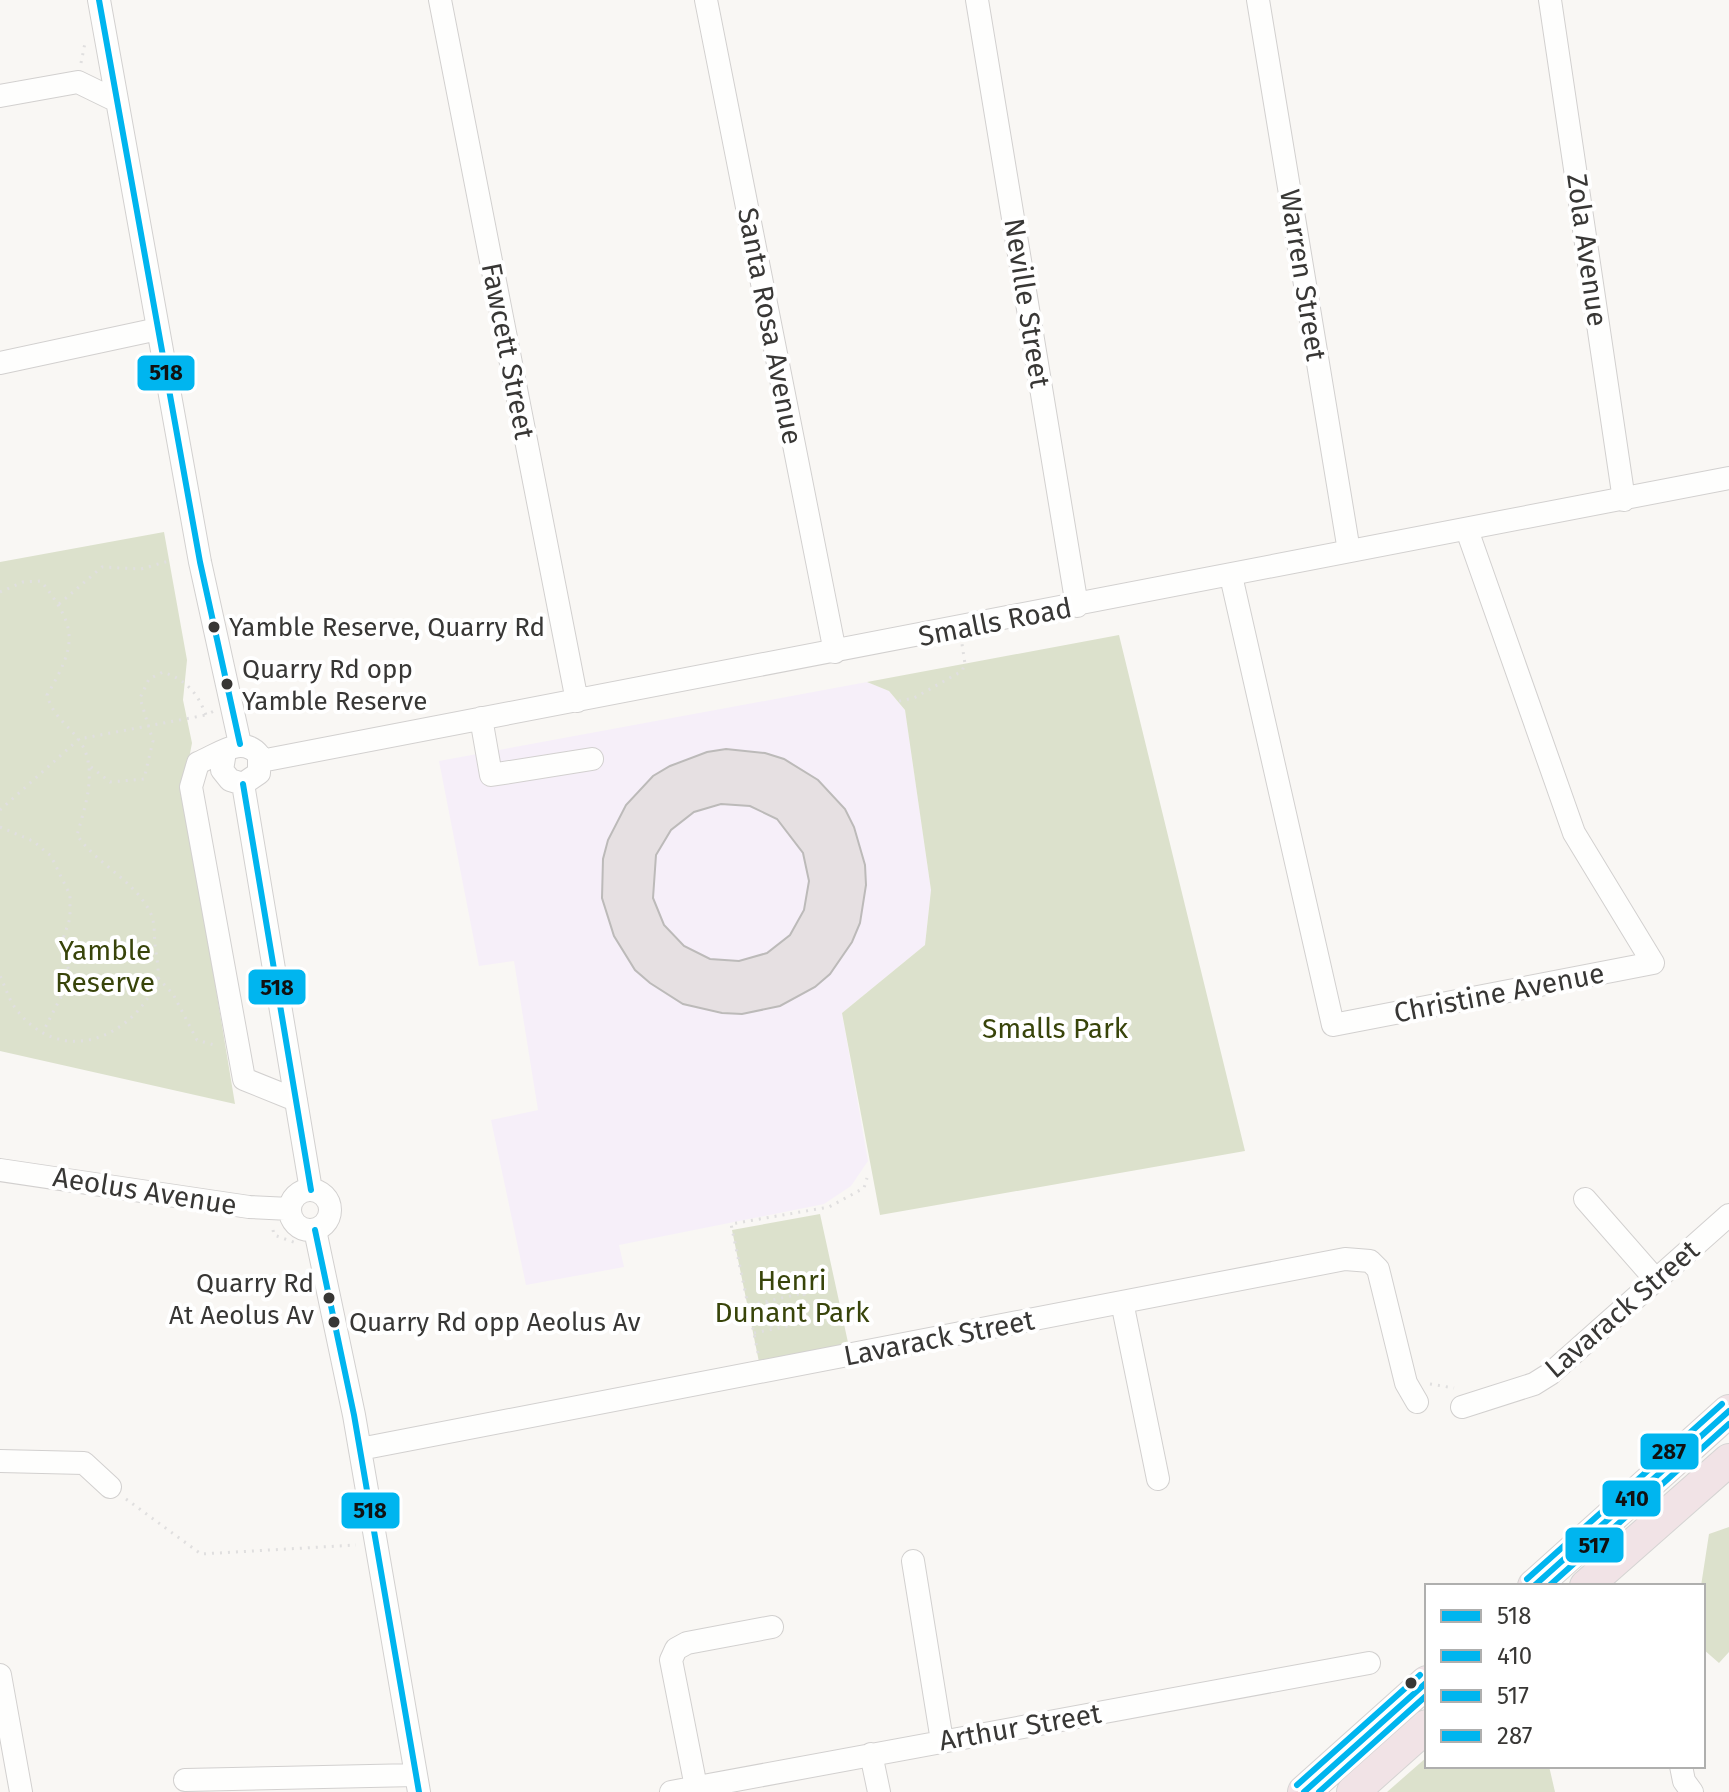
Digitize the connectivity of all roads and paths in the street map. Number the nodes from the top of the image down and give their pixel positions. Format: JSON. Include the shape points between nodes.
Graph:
{"nodes":[{"id":1,"x":99,"y":0,"type":"edge"},
{"id":2,"x":440,"y":0,"type":"edge"},
{"id":3,"x":706,"y":0,"type":"edge"},
{"id":4,"x":977,"y":0,"type":"edge"},
{"id":5,"x":1258,"y":0,"type":"edge"},
{"id":6,"x":1550,"y":0,"type":"edge"},
{"id":7,"x":83,"y":29,"type":"dead end"},
{"id":8,"x":78,"y":82,"type":"junction"},
{"id":9,"x":0,"y":96,"type":"edge"},
{"id":10,"x":117,"y":101,"type":"junction"},
{"id":11,"x":158,"y":329,"type":"junction"},
{"id":12,"x":0,"y":363,"type":"edge"},
{"id":13,"x":1729,"y":478,"type":"edge"},
{"id":14,"x":1624,"y":500,"type":"junction"},
{"id":15,"x":1467,"y":530,"type":"junction"},
{"id":16,"x":1349,"y":551,"type":"junction"},
{"id":17,"x":172,"y":560,"type":"dead end"},
{"id":18,"x":1231,"y":576,"type":"junction"},
{"id":19,"x":0,"y":592,"type":"edge"},
{"id":20,"x":59,"y":604,"type":"junction"},
{"id":21,"x":1077,"y":606,"type":"junction"},
{"id":22,"x":959,"y":629,"type":"junction"},
{"id":23,"x":835,"y":652,"type":"junction"},
{"id":24,"x":577,"y":701,"type":"junction"},
{"id":25,"x":899,"y":701,"type":"dead end"},
{"id":26,"x":231,"y":704,"type":"junction"},
{"id":27,"x":206,"y":715,"type":"junction"},
{"id":28,"x":481,"y":718,"type":"junction"},
{"id":29,"x":148,"y":727,"type":"junction"},
{"id":30,"x":79,"y":739,"type":"junction"},
{"id":31,"x":232,"y":748,"type":"junction"},
{"id":32,"x":592,"y":759,"type":"dead end"},
{"id":33,"x":261,"y":761,"type":"junction"},
{"id":34,"x":91,"y":767,"type":"junction"},
{"id":35,"x":243,"y":784,"type":"junction"},
{"id":36,"x":0,"y":810,"type":"edge"},
{"id":37,"x":0,"y":827,"type":"edge"},
{"id":38,"x":0,"y":976,"type":"edge"},
{"id":39,"x":158,"y":978,"type":"junction"},
{"id":40,"x":43,"y":1032,"type":"junction"},
{"id":41,"x":238,"y":1048,"type":"junction"},
{"id":42,"x":296,"y":1100,"type":"junction"},
{"id":43,"x":0,"y":1170,"type":"edge"},
{"id":44,"x":867,"y":1178,"type":"dead end"},
{"id":45,"x":311,"y":1190,"type":"junction"},
{"id":46,"x":1585,"y":1199,"type":"dead end"},
{"id":47,"x":290,"y":1209,"type":"junction"},
{"id":48,"x":1729,"y":1215,"type":"edge"},
{"id":49,"x":273,"y":1226,"type":"dead end"},
{"id":50,"x":315,"y":1230,"type":"junction"},
{"id":51,"x":296,"y":1243,"type":"dead end"},
{"id":52,"x":1656,"y":1280,"type":"junction"},
{"id":53,"x":767,"y":1302,"type":"junction"},
{"id":54,"x":1122,"y":1302,"type":"junction"},
{"id":55,"x":749,"y":1305,"type":"junction"},
{"id":56,"x":772,"y":1330,"type":"junction"},
{"id":57,"x":754,"y":1333,"type":"junction"},
{"id":58,"x":763,"y":1373,"type":"junction"},
{"id":59,"x":1411,"y":1392,"type":"joint"},
{"id":60,"x":1471,"y":1403,"type":"joint"},
{"id":61,"x":1729,"y":1411,"type":"edge"},
{"id":62,"x":360,"y":1449,"type":"junction"},
{"id":63,"x":1729,"y":1460,"type":"edge"},
{"id":64,"x":0,"y":1461,"type":"edge"},
{"id":65,"x":1158,"y":1479,"type":"dead end"},
{"id":66,"x":110,"y":1487,"type":"joint"},
{"id":67,"x":359,"y":1545,"type":"dead end"},
{"id":68,"x":913,"y":1561,"type":"dead end"},
{"id":69,"x":1536,"y":1584,"type":"edge"},
{"id":70,"x":1588,"y":1584,"type":"edge"},
{"id":71,"x":772,"y":1627,"type":"dead end"},
{"id":72,"x":1369,"y":1663,"type":"dead end"},
{"id":73,"x":0,"y":1675,"type":"edge"},
{"id":74,"x":1425,"y":1684,"type":"edge"},
{"id":75,"x":1425,"y":1728,"type":"edge"},
{"id":76,"x":942,"y":1741,"type":"junction"},
{"id":77,"x":871,"y":1754,"type":"junction"},
{"id":78,"x":1681,"y":1768,"type":"edge"},
{"id":79,"x":185,"y":1780,"type":"dead end"},
{"id":80,"x":417,"y":1784,"type":"edge"},
{"id":81,"x":696,"y":1787,"type":"junction"},
{"id":82,"x":21,"y":1792,"type":"edge"},
{"id":83,"x":671,"y":1792,"type":"edge"},
{"id":84,"x":879,"y":1792,"type":"edge"},
{"id":85,"x":1304,"y":1792,"type":"edge"},
{"id":86,"x":1353,"y":1792,"type":"edge"},
{"id":87,"x":1692,"y":1792,"type":"edge"}],
"edges":[{"from":1,"to":10,"type":"street"},
{"from":2,"to":24,"type":"street","name":"Fawcett Street"},
{"from":3,"to":23,"type":"street","name":"Santa Rosa Avenue"},
{"from":4,"to":21,"type":"street","name":"Neville Street"},
{"from":5,"to":16,"type":"street","name":"Warren Street"},
{"from":6,"to":14,"type":"street","name":"Zola Avenue"},
{"from":7,"to":8,"type":"path"},
{"from":8,"to":9,"type":"street"},
{"from":8,"to":10,"type":"street"},
{"from":10,"to":11,"type":"street"},
{"from":11,"to":12,"type":"street"},
{"from":11,"to":26,"type":"street"},
{"from":13,"to":14,"type":"street","name":"Smalls Road"},
{"from":14,"to":15,"type":"street","name":"Smalls Road"},
{"from":15,"to":16,"type":"street","name":"Smalls Road"},
{"from":15,"to":18,"type":"street","name":"Christine Avenue","via":[[1574,833],[1653,963],[1333,1025]]},
{"from":16,"to":18,"type":"street","name":"Smalls Road"},
{"from":17,"to":20,"type":"path","via":[[141,569],[102,567]]},
{"from":18,"to":21,"type":"street","name":"Smalls Road"},
{"from":19,"to":20,"type":"path","via":[[41,581]]},
{"from":20,"to":30,"type":"path","via":[[70,624],[70,652],[47,695],[52,713]]},
{"from":21,"to":22,"type":"street","name":"Smalls Road"},
{"from":22,"to":23,"type":"street","name":"Smalls Road"},
{"from":22,"to":25,"type":"path","via":[[962,671]]},
{"from":23,"to":24,"type":"street","name":"Smalls Road"},
{"from":24,"to":28,"type":"street","name":"Smalls Road"},
{"from":26,"to":27,"type":"path"},
{"from":26,"to":31,"type":"street"},
{"from":27,"to":29,"type":"path"},
{"from":27,"to":29,"type":"path","via":[[198,694],[179,677],[163,672],[149,679],[140,698]]},
{"from":28,"to":32,"type":"street","via":[[491,775]]},
{"from":28,"to":33,"type":"street","name":"Smalls Road"},
{"from":29,"to":30,"type":"path"},
{"from":29,"to":34,"type":"path","via":[[153,741],[144,779],[110,782]]},
{"from":30,"to":34,"type":"path"},
{"from":30,"to":36,"type":"path"},
{"from":31,"to":33,"type":"street","via":[[256,751]]},
{"from":31,"to":35,"type":"street","via":[[222,770]]},
{"from":31,"to":41,"type":"street","via":[[198,763],[191,787]]},
{"from":33,"to":35,"type":"street","via":[[259,773]]},
{"from":34,"to":39,"type":"path","via":[[77,835],[89,853],[135,891],[152,916]]},
{"from":35,"to":42,"type":"street"},
{"from":37,"to":40,"type":"path","via":[[33,841],[51,856],[70,895],[63,939],[70,979]]},
{"from":38,"to":40,"type":"path","via":[[15,1009]]},
{"from":39,"to":40,"type":"path","via":[[116,1032],[87,1043]]},
{"from":39,"to":41,"type":"path","via":[[173,994],[197,1040]]},
{"from":41,"to":42,"type":"street","via":[[244,1079]]},
{"from":42,"to":45,"type":"street"},
{"from":43,"to":47,"type":"street","name":"Aeolus Avenue"},
{"from":44,"to":55,"type":"path","via":[[864,1188],[829,1207],[731,1224]]},
{"from":45,"to":47,"type":"street","via":[[296,1195]]},
{"from":45,"to":50,"type":"street","via":[[324,1195],[330,1208],[327,1222]]},
{"from":46,"to":52,"type":"street"},
{"from":47,"to":50,"type":"street","via":[[297,1225]]},
{"from":48,"to":52,"type":"street","name":"Lavarack Street"},
{"from":49,"to":51,"type":"path","via":[[274,1235]]},
{"from":50,"to":62,"type":"street"},
{"from":52,"to":60,"type":"street","name":"Lavarack Street","via":[[1550,1374]]},
{"from":53,"to":55,"type":"path"},
{"from":53,"to":56,"type":"path"},
{"from":53,"to":56,"type":"path","via":[[804,1293],[807,1321]]},
{"from":54,"to":58,"type":"street","name":"Lavarack Street"},
{"from":54,"to":59,"type":"street","name":"Lavarack Street","via":[[1345,1259],[1370,1261],[1383,1281]]},
{"from":54,"to":65,"type":"street"},
{"from":55,"to":57,"type":"path"},
{"from":56,"to":57,"type":"path"},
{"from":57,"to":58,"type":"path"},
{"from":58,"to":62,"type":"street","name":"Lavarack Street"},
{"from":59,"to":60,"type":"path","via":[[1441,1384]]},
{"from":61,"to":69,"type":"highway"},
{"from":62,"to":80,"type":"street"},
{"from":63,"to":70,"type":"highway"},
{"from":64,"to":66,"type":"street","via":[[84,1463]]},
{"from":66,"to":67,"type":"path","via":[[201,1554]]},
{"from":68,"to":76,"type":"street"},
{"from":71,"to":81,"type":"street","via":[[676,1649],[671,1660]]},
{"from":72,"to":76,"type":"street","name":"Arthur Street"},
{"from":73,"to":82,"type":"street"},
{"from":74,"to":85,"type":"highway"},
{"from":75,"to":86,"type":"highway"},
{"from":76,"to":77,"type":"street","name":"Arthur Street"},
{"from":77,"to":81,"type":"street","name":"Arthur Street"},
{"from":77,"to":84,"type":"street"},
{"from":78,"to":87,"type":"street"},
{"from":79,"to":80,"type":"street"},
{"from":81,"to":83,"type":"street","name":"Arthur Street"}]}
